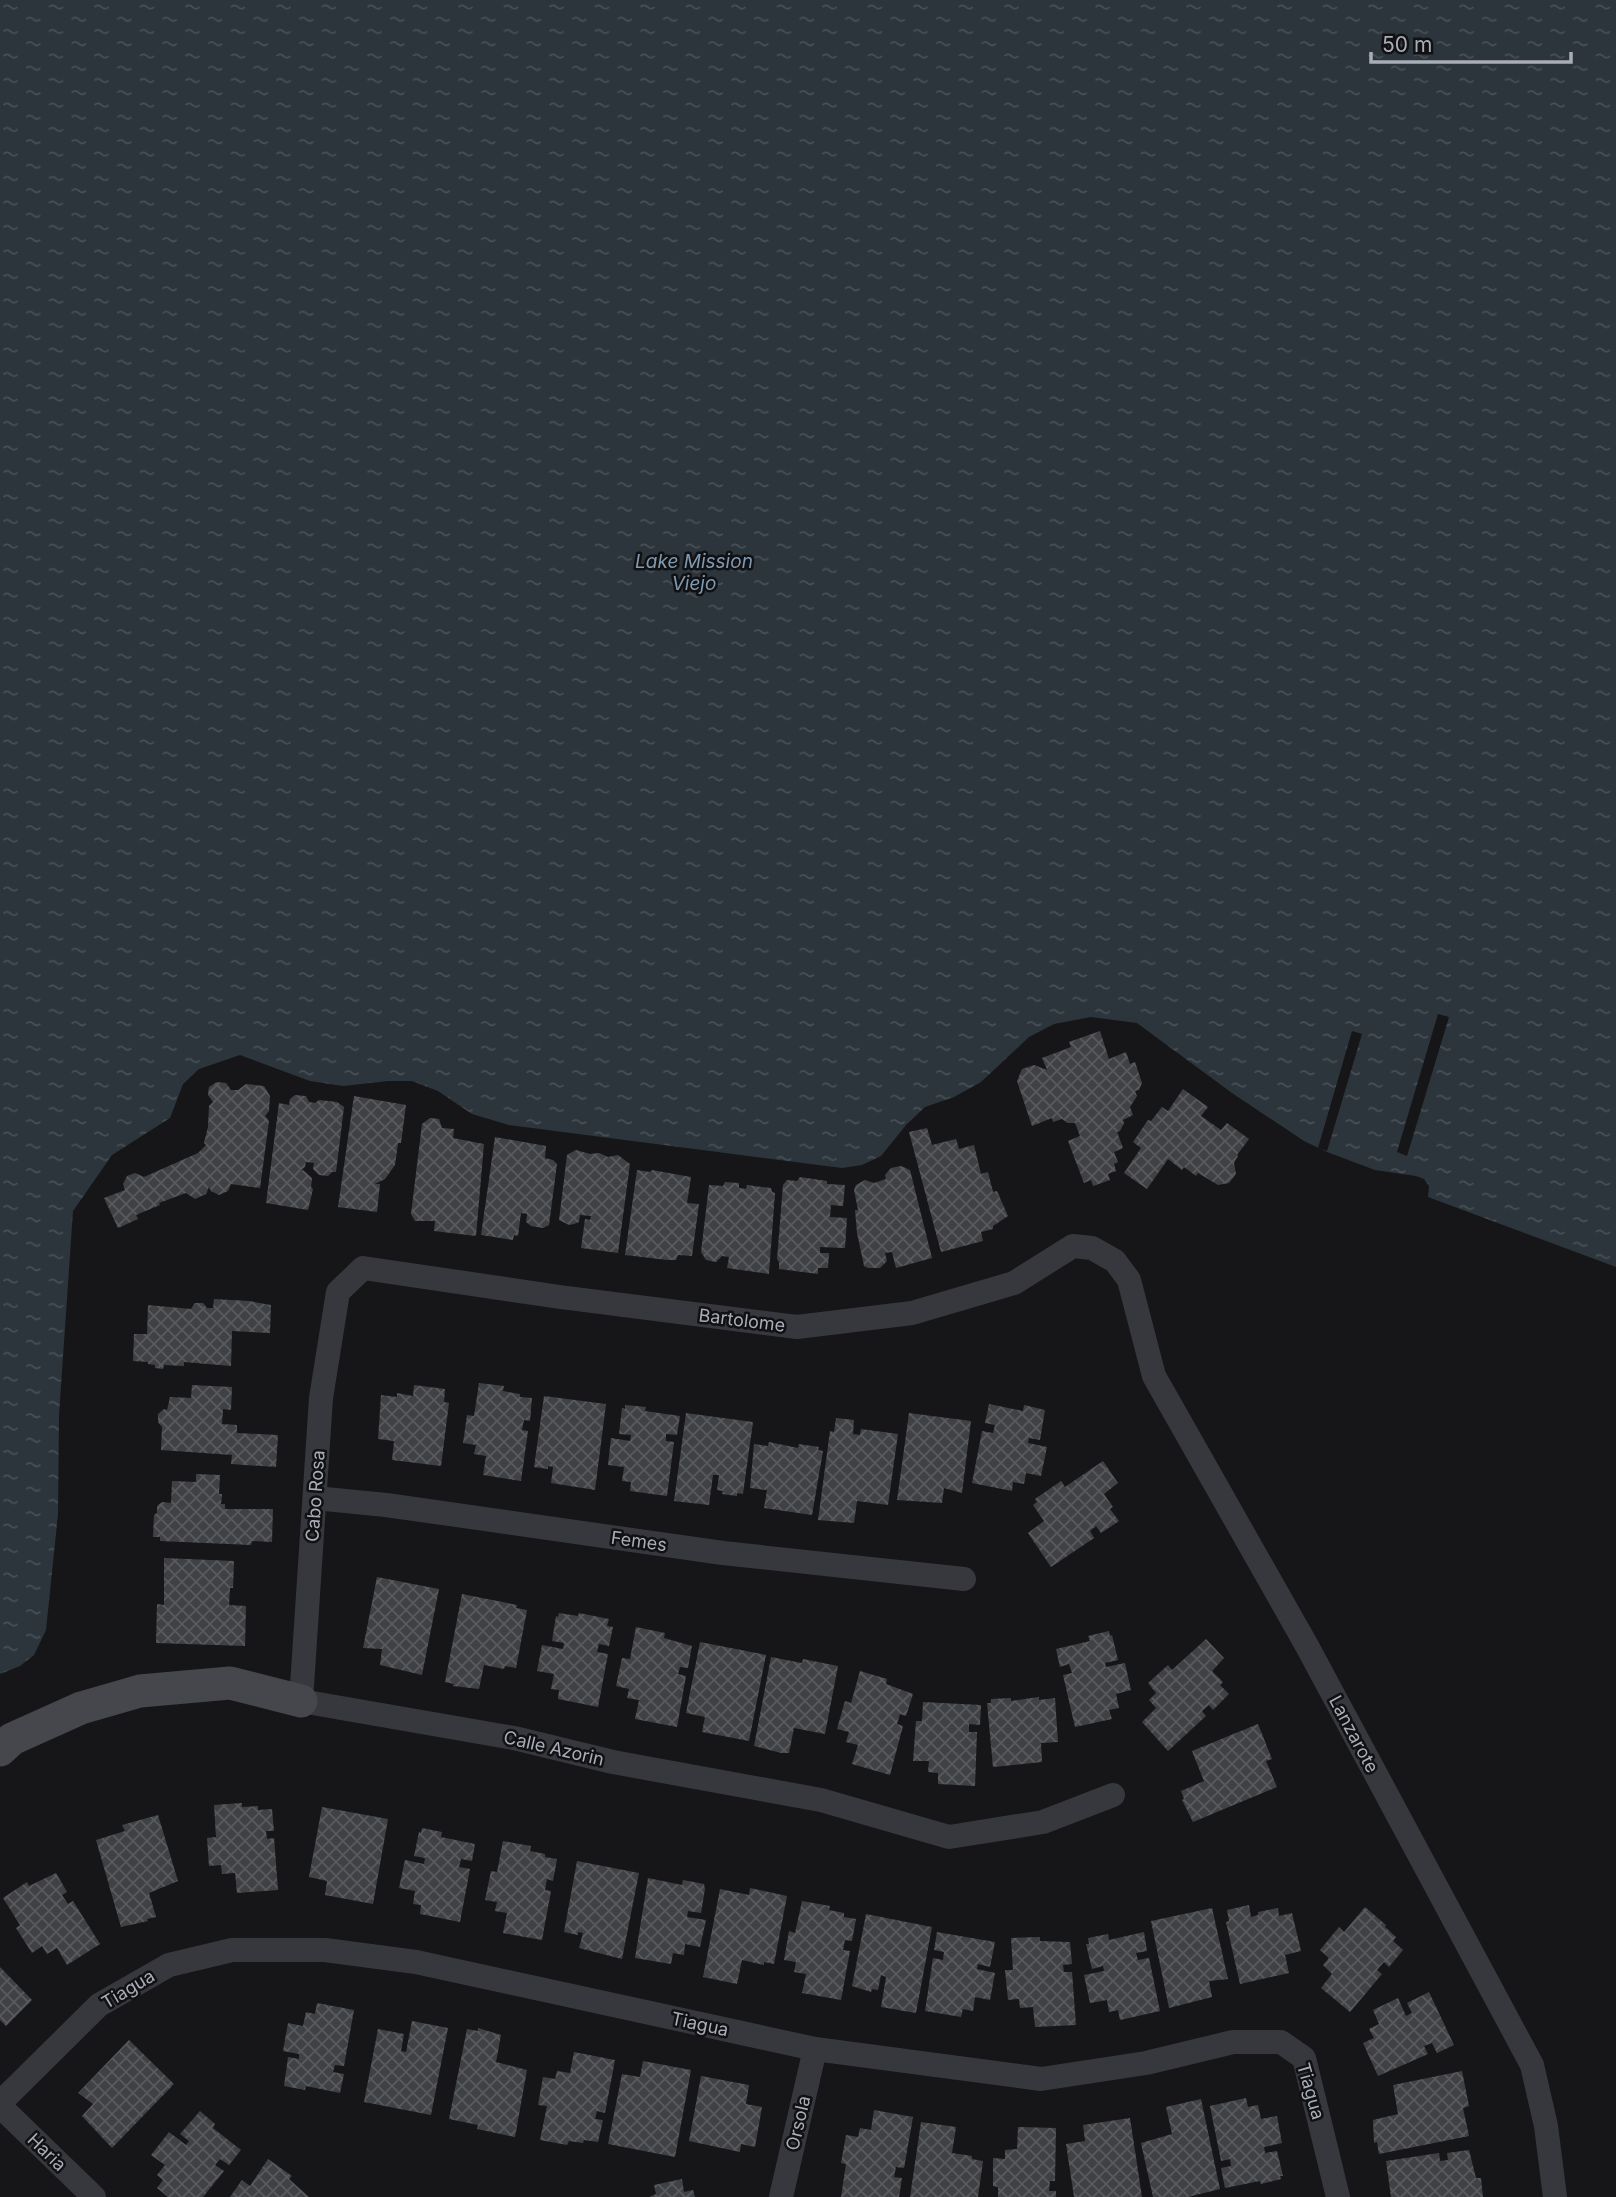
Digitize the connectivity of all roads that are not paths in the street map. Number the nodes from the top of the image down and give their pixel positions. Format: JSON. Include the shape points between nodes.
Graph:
{"nodes":[{"id":1,"x":1129,"y":1280,"type":"joint"},
{"id":2,"x":338,"y":1292,"type":"joint"},
{"id":3,"x":315,"y":1498,"type":"junction"},
{"id":4,"x":964,"y":1578,"type":"dead end"},
{"id":5,"x":302,"y":1701,"type":"junction"},
{"id":6,"x":0,"y":1750,"type":"edge"},
{"id":7,"x":1112,"y":1795,"type":"dead end"},
{"id":8,"x":815,"y":2049,"type":"junction"},
{"id":9,"x":0,"y":2105,"type":"edge"},
{"id":10,"x":94,"y":2197,"type":"edge"},
{"id":11,"x":781,"y":2197,"type":"edge"},
{"id":12,"x":1338,"y":2197,"type":"edge"},
{"id":13,"x":1555,"y":2197,"type":"edge"}],
"edges":[{"from":1,"to":2,"type":"street","name":"Bartolome","via":[[1115,1261],[1092,1248],[1073,1246],[1014,1283],[925,1310],[797,1327],[363,1268]]},
{"from":1,"to":13,"type":"street","name":"Lanzarote","via":[[1154,1376],[1314,1658],[1532,2065]]},
{"from":2,"to":3,"type":"street","name":"Cabo Rosa","via":[[321,1398]]},
{"from":3,"to":4,"type":"street","name":"Femes","via":[[723,1553]]},
{"from":3,"to":5,"type":"street","name":"Cabo Rosa"},
{"from":5,"to":6,"type":"street","name":"Calle Azorin","via":[[230,1683],[140,1691],[81,1708],[12,1739]]},
{"from":5,"to":7,"type":"street","name":"Calle Azorin","via":[[821,1800],[949,1837],[1043,1822]]},
{"from":8,"to":9,"type":"street","name":"Tiagua","via":[[416,1962],[325,1950],[232,1950],[169,1965],[99,2005]]},
{"from":8,"to":11,"type":"street","name":"Orsola"},
{"from":8,"to":12,"type":"street","name":"Tiagua","via":[[1041,2079],[1146,2063],[1233,2042],[1281,2042],[1304,2058]]},
{"from":9,"to":10,"type":"street","name":"Haria"}]}
